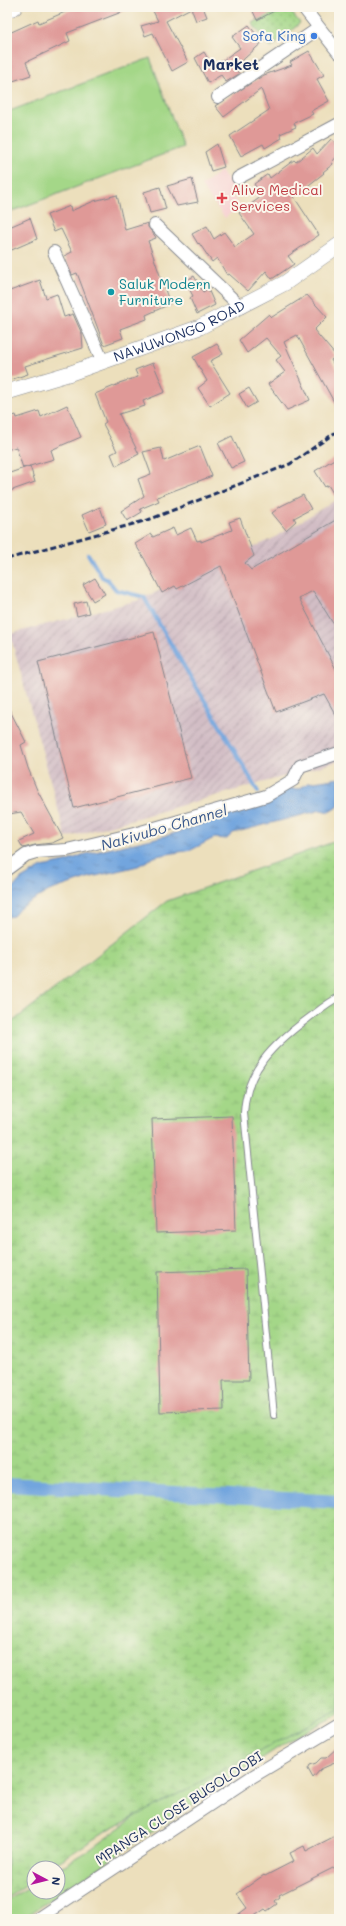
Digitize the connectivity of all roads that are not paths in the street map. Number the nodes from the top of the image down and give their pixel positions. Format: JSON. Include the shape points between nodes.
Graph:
{"nodes":[{"id":1,"x":15,"y":7,"type":"edge"},
{"id":2,"x":303,"y":7,"type":"edge"},
{"id":3,"x":7,"y":10,"type":"edge"},
{"id":4,"x":319,"y":28,"type":"junction"},
{"id":5,"x":339,"y":53,"type":"edge"},
{"id":6,"x":218,"y":97,"type":"dead end"},
{"id":7,"x":339,"y":124,"type":"edge"},
{"id":8,"x":238,"y":178,"type":"dead end"},
{"id":9,"x":155,"y":225,"type":"dead end"},
{"id":10,"x":339,"y":245,"type":"edge"},
{"id":11,"x":54,"y":252,"type":"dead end"},
{"id":12,"x":241,"y":307,"type":"junction"},
{"id":13,"x":103,"y":362,"type":"junction"},
{"id":14,"x":7,"y":392,"type":"edge"},
{"id":15,"x":339,"y":753,"type":"edge"},
{"id":16,"x":7,"y":869,"type":"edge"},
{"id":17,"x":339,"y":997,"type":"edge"},
{"id":18,"x":274,"y":1415,"type":"dead end"},
{"id":19,"x":339,"y":1725,"type":"edge"},
{"id":20,"x":37,"y":1919,"type":"edge"}],
"edges":[{"from":1,"to":3,"type":"street"},
{"from":2,"to":4,"type":"street"},
{"from":4,"to":5,"type":"street"},
{"from":4,"to":6,"type":"street"},
{"from":7,"to":8,"type":"street"},
{"from":9,"to":12,"type":"street"},
{"from":10,"to":12,"type":"street","name":"NAWUWONGO ROAD","via":[[285,283]]},
{"from":11,"to":13,"type":"street"},
{"from":12,"to":13,"type":"street","name":"NAWUWONGO ROAD","via":[[200,327]]},
{"from":13,"to":14,"type":"street","name":"NAWUWONGO ROAD"},
{"from":15,"to":16,"type":"street","via":[[300,766],[293,780],[266,796],[134,834],[67,850],[36,852]]},
{"from":17,"to":18,"type":"lane","via":[[290,1032],[266,1054],[244,1096]]},
{"from":19,"to":20,"type":"street","name":"MPANGA CLOSE BUGOLOOBI","via":[[250,1778]]}]}
